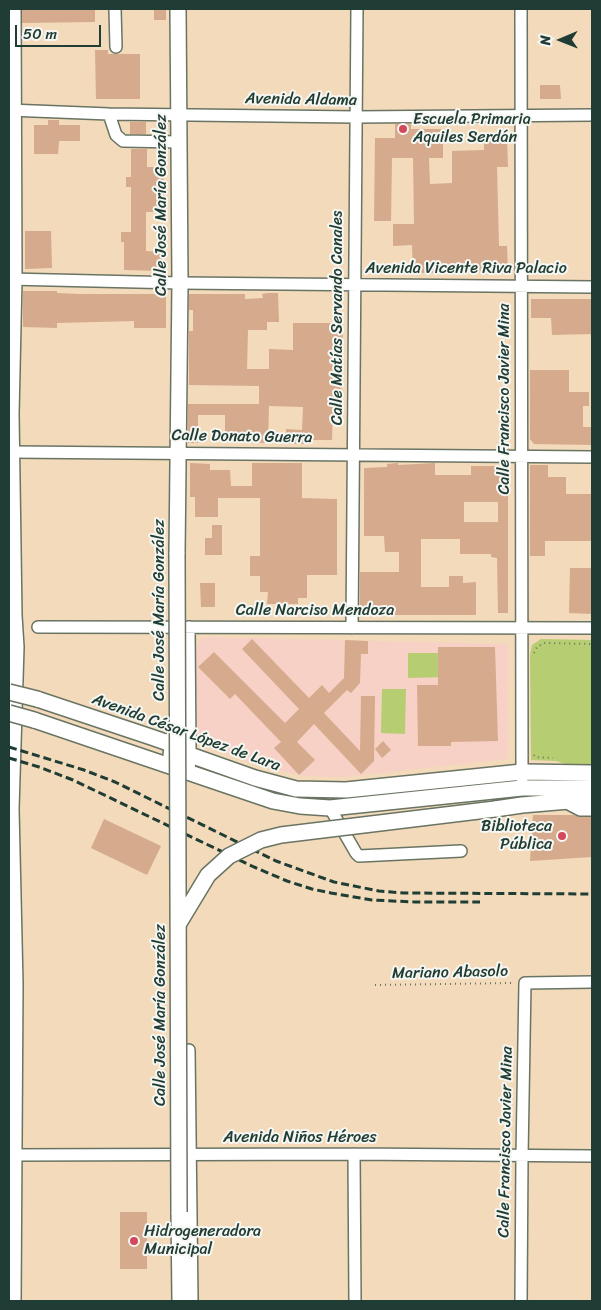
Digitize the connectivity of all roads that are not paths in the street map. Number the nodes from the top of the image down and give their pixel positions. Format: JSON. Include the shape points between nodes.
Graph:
{"nodes":[{"id":1,"x":13,"y":9,"type":"edge"},
{"id":2,"x":115,"y":9,"type":"edge"},
{"id":3,"x":178,"y":9,"type":"edge"},
{"id":4,"x":357,"y":9,"type":"edge"},
{"id":5,"x":521,"y":9,"type":"edge"},
{"id":6,"x":116,"y":48,"type":"dead end"},
{"id":7,"x":11,"y":110,"type":"edge"},
{"id":8,"x":109,"y":114,"type":"junction"},
{"id":9,"x":179,"y":115,"type":"junction"},
{"id":10,"x":592,"y":115,"type":"edge"},
{"id":11,"x":521,"y":116,"type":"junction"},
{"id":12,"x":356,"y":117,"type":"junction"},
{"id":13,"x":179,"y":142,"type":"junction"},
{"id":14,"x":11,"y":279,"type":"edge"},
{"id":15,"x":180,"y":283,"type":"junction"},
{"id":16,"x":355,"y":285,"type":"junction"},
{"id":17,"x":521,"y":286,"type":"junction"},
{"id":18,"x":592,"y":287,"type":"edge"},
{"id":19,"x":10,"y":414,"type":"edge"},
{"id":20,"x":12,"y":452,"type":"junction"},
{"id":21,"x":179,"y":453,"type":"junction"},
{"id":22,"x":353,"y":455,"type":"junction"},
{"id":23,"x":522,"y":456,"type":"junction"},
{"id":24,"x":592,"y":457,"type":"edge"},
{"id":25,"x":14,"y":616,"type":"junction"},
{"id":26,"x":38,"y":627,"type":"dead end"},
{"id":27,"x":171,"y":627,"type":"junction"},
{"id":28,"x":190,"y":627,"type":"junction"},
{"id":29,"x":352,"y":628,"type":"junction"},
{"id":30,"x":522,"y":628,"type":"junction"},
{"id":31,"x":592,"y":628,"type":"edge"},
{"id":32,"x":9,"y":685,"type":"edge"},
{"id":33,"x":9,"y":692,"type":"edge"},
{"id":34,"x":9,"y":714,"type":"edge"},
{"id":35,"x":171,"y":744,"type":"junction"},
{"id":36,"x":190,"y":754,"type":"junction"},
{"id":37,"x":168,"y":765,"type":"junction"},
{"id":38,"x":189,"y":772,"type":"junction"},
{"id":39,"x":522,"y":772,"type":"junction"},
{"id":40,"x":592,"y":773,"type":"edge"},
{"id":41,"x":522,"y":788,"type":"junction"},
{"id":42,"x":592,"y":788,"type":"edge"},
{"id":43,"x":329,"y":790,"type":"junction"},
{"id":44,"x":592,"y":799,"type":"edge"},
{"id":45,"x":563,"y":802,"type":"junction"},
{"id":46,"x":330,"y":808,"type":"junction"},
{"id":47,"x":592,"y":810,"type":"edge"},
{"id":48,"x":461,"y":851,"type":"dead end"},
{"id":49,"x":178,"y":926,"type":"junction"},
{"id":50,"x":592,"y":982,"type":"edge"},
{"id":51,"x":12,"y":984,"type":"edge"},
{"id":52,"x":189,"y":1050,"type":"dead end"},
{"id":53,"x":354,"y":1154,"type":"junction"},
{"id":54,"x":11,"y":1155,"type":"edge"},
{"id":55,"x":190,"y":1155,"type":"junction"},
{"id":56,"x":522,"y":1156,"type":"junction"},
{"id":57,"x":592,"y":1156,"type":"edge"},
{"id":58,"x":13,"y":1301,"type":"edge"},
{"id":59,"x":180,"y":1301,"type":"edge"},
{"id":60,"x":192,"y":1301,"type":"edge"},
{"id":61,"x":355,"y":1301,"type":"edge"},
{"id":62,"x":521,"y":1301,"type":"edge"}],
"edges":[{"from":1,"to":7,"type":"main road"},
{"from":2,"to":6,"type":"street"},
{"from":3,"to":9,"type":"main road","name":"Calle José María González"},
{"from":4,"to":12,"type":"street","name":"Calle Matías Servando Canales"},
{"from":5,"to":11,"type":"street","name":"Calle Francisco Javier Mina"},
{"from":7,"to":8,"type":"street","name":"Avenida Aldama"},
{"from":7,"to":14,"type":"main road"},
{"from":8,"to":9,"type":"street","name":"Avenida Aldama"},
{"from":8,"to":13,"type":"street","via":[[116,135],[124,141]]},
{"from":9,"to":12,"type":"street","name":"Avenida Aldama"},
{"from":9,"to":13,"type":"main road","name":"Calle José María González"},
{"from":10,"to":11,"type":"street","name":"Avenida Aldama"},
{"from":11,"to":12,"type":"street","name":"Avenida Aldama"},
{"from":11,"to":17,"type":"street","name":"Calle Francisco Javier Mina"},
{"from":12,"to":16,"type":"street","name":"Calle Matías Servando Canales"},
{"from":13,"to":15,"type":"main road","name":"Calle José María González"},
{"from":14,"to":15,"type":"street","name":"Avenida Vicente Riva Palacio"},
{"from":14,"to":19,"type":"main road"},
{"from":15,"to":16,"type":"street","name":"Avenida Vicente Riva Palacio"},
{"from":15,"to":21,"type":"main road","name":"Calle José María González"},
{"from":16,"to":17,"type":"street","name":"Avenida Vicente Riva Palacio"},
{"from":16,"to":22,"type":"street","name":"Calle Matías Servando Canales"},
{"from":17,"to":18,"type":"street","name":"Avenida Vicente Riva Palacio"},
{"from":17,"to":23,"type":"street","name":"Calle Francisco Javier Mina"},
{"from":19,"to":20,"type":"main road"},
{"from":20,"to":21,"type":"street","name":"Calle Donato Guerra"},
{"from":20,"to":25,"type":"main road"},
{"from":21,"to":22,"type":"street","name":"Calle Donato Guerra"},
{"from":21,"to":49,"type":"main road","name":"Calle José María González","bridge":true},
{"from":22,"to":23,"type":"street","name":"Calle Donato Guerra"},
{"from":22,"to":29,"type":"street","name":"Calle Matías Servando Canales"},
{"from":23,"to":24,"type":"street","name":"Calle Donato Guerra"},
{"from":23,"to":30,"type":"street","name":"Calle Francisco Javier Mina"},
{"from":25,"to":32,"type":"main road"},
{"from":25,"to":51,"type":"main road"},
{"from":26,"to":27,"type":"street","name":"Calle Narciso Mendoza"},
{"from":27,"to":28,"type":"street","name":"Calle Narciso Mendoza"},
{"from":27,"to":35,"type":"street"},
{"from":28,"to":29,"type":"street","name":"Calle Narciso Mendoza"},
{"from":28,"to":36,"type":"street"},
{"from":29,"to":30,"type":"street","name":"Calle Narciso Mendoza"},
{"from":30,"to":31,"type":"street","name":"Calle Narciso Mendoza"},
{"from":30,"to":39,"type":"street","name":"Calle Francisco Javier Mina"},
{"from":33,"to":35,"type":"main road","name":"Avenida César López de Lara","bridge":true},
{"from":34,"to":37,"type":"main road","name":"Avenida César López de Lara","bridge":true},
{"from":35,"to":36,"type":"main road","name":"Avenida César López de Lara"},
{"from":35,"to":37,"type":"street"},
{"from":36,"to":38,"type":"street"},
{"from":36,"to":43,"type":"main road","name":"Avenida César López de Lara","via":[[283,786]]},
{"from":37,"to":38,"type":"main road","name":"Avenida César López de Lara"},
{"from":38,"to":46,"type":"main road","name":"Avenida César López de Lara","via":[[273,801]]},
{"from":39,"to":40,"type":"main road","name":"Avenida César López de Lara"},
{"from":39,"to":41,"type":"street","name":"Calle Francisco Javier Mina"},
{"from":39,"to":43,"type":"main road","name":"Avenida César López de Lara"},
{"from":41,"to":42,"type":"main road","name":"Avenida César López de Lara"},
{"from":41,"to":46,"type":"main road","name":"Avenida César López de Lara"},
{"from":43,"to":46,"type":"main road"},
{"from":44,"to":45,"type":"main road"},
{"from":45,"to":47,"type":"street","via":[[580,810]]},
{"from":45,"to":49,"type":"main road","bridge":true,"via":[[522,804],[261,840],[229,856],[208,875]]},
{"from":46,"to":48,"type":"street","via":[[359,856]]},
{"from":49,"to":59,"type":"main road","name":"Calle José María González","bridge":true},
{"from":50,"to":56,"type":"street","name":"Calle Francisco Javier Mina","via":[[525,983]]},
{"from":51,"to":54,"type":"main road"},
{"from":52,"to":55,"type":"street"},
{"from":53,"to":55,"type":"street","name":"Avenida Niños Héroes"},
{"from":53,"to":56,"type":"street","name":"Avenida Niños Héroes"},
{"from":53,"to":61,"type":"street"},
{"from":54,"to":55,"type":"street","name":"Avenida Niños Héroes"},
{"from":54,"to":58,"type":"main road"},
{"from":55,"to":60,"type":"street"},
{"from":56,"to":57,"type":"street","name":"Avenida Niños Héroes"},
{"from":56,"to":62,"type":"street","name":"Calle Francisco Javier Mina"}]}
